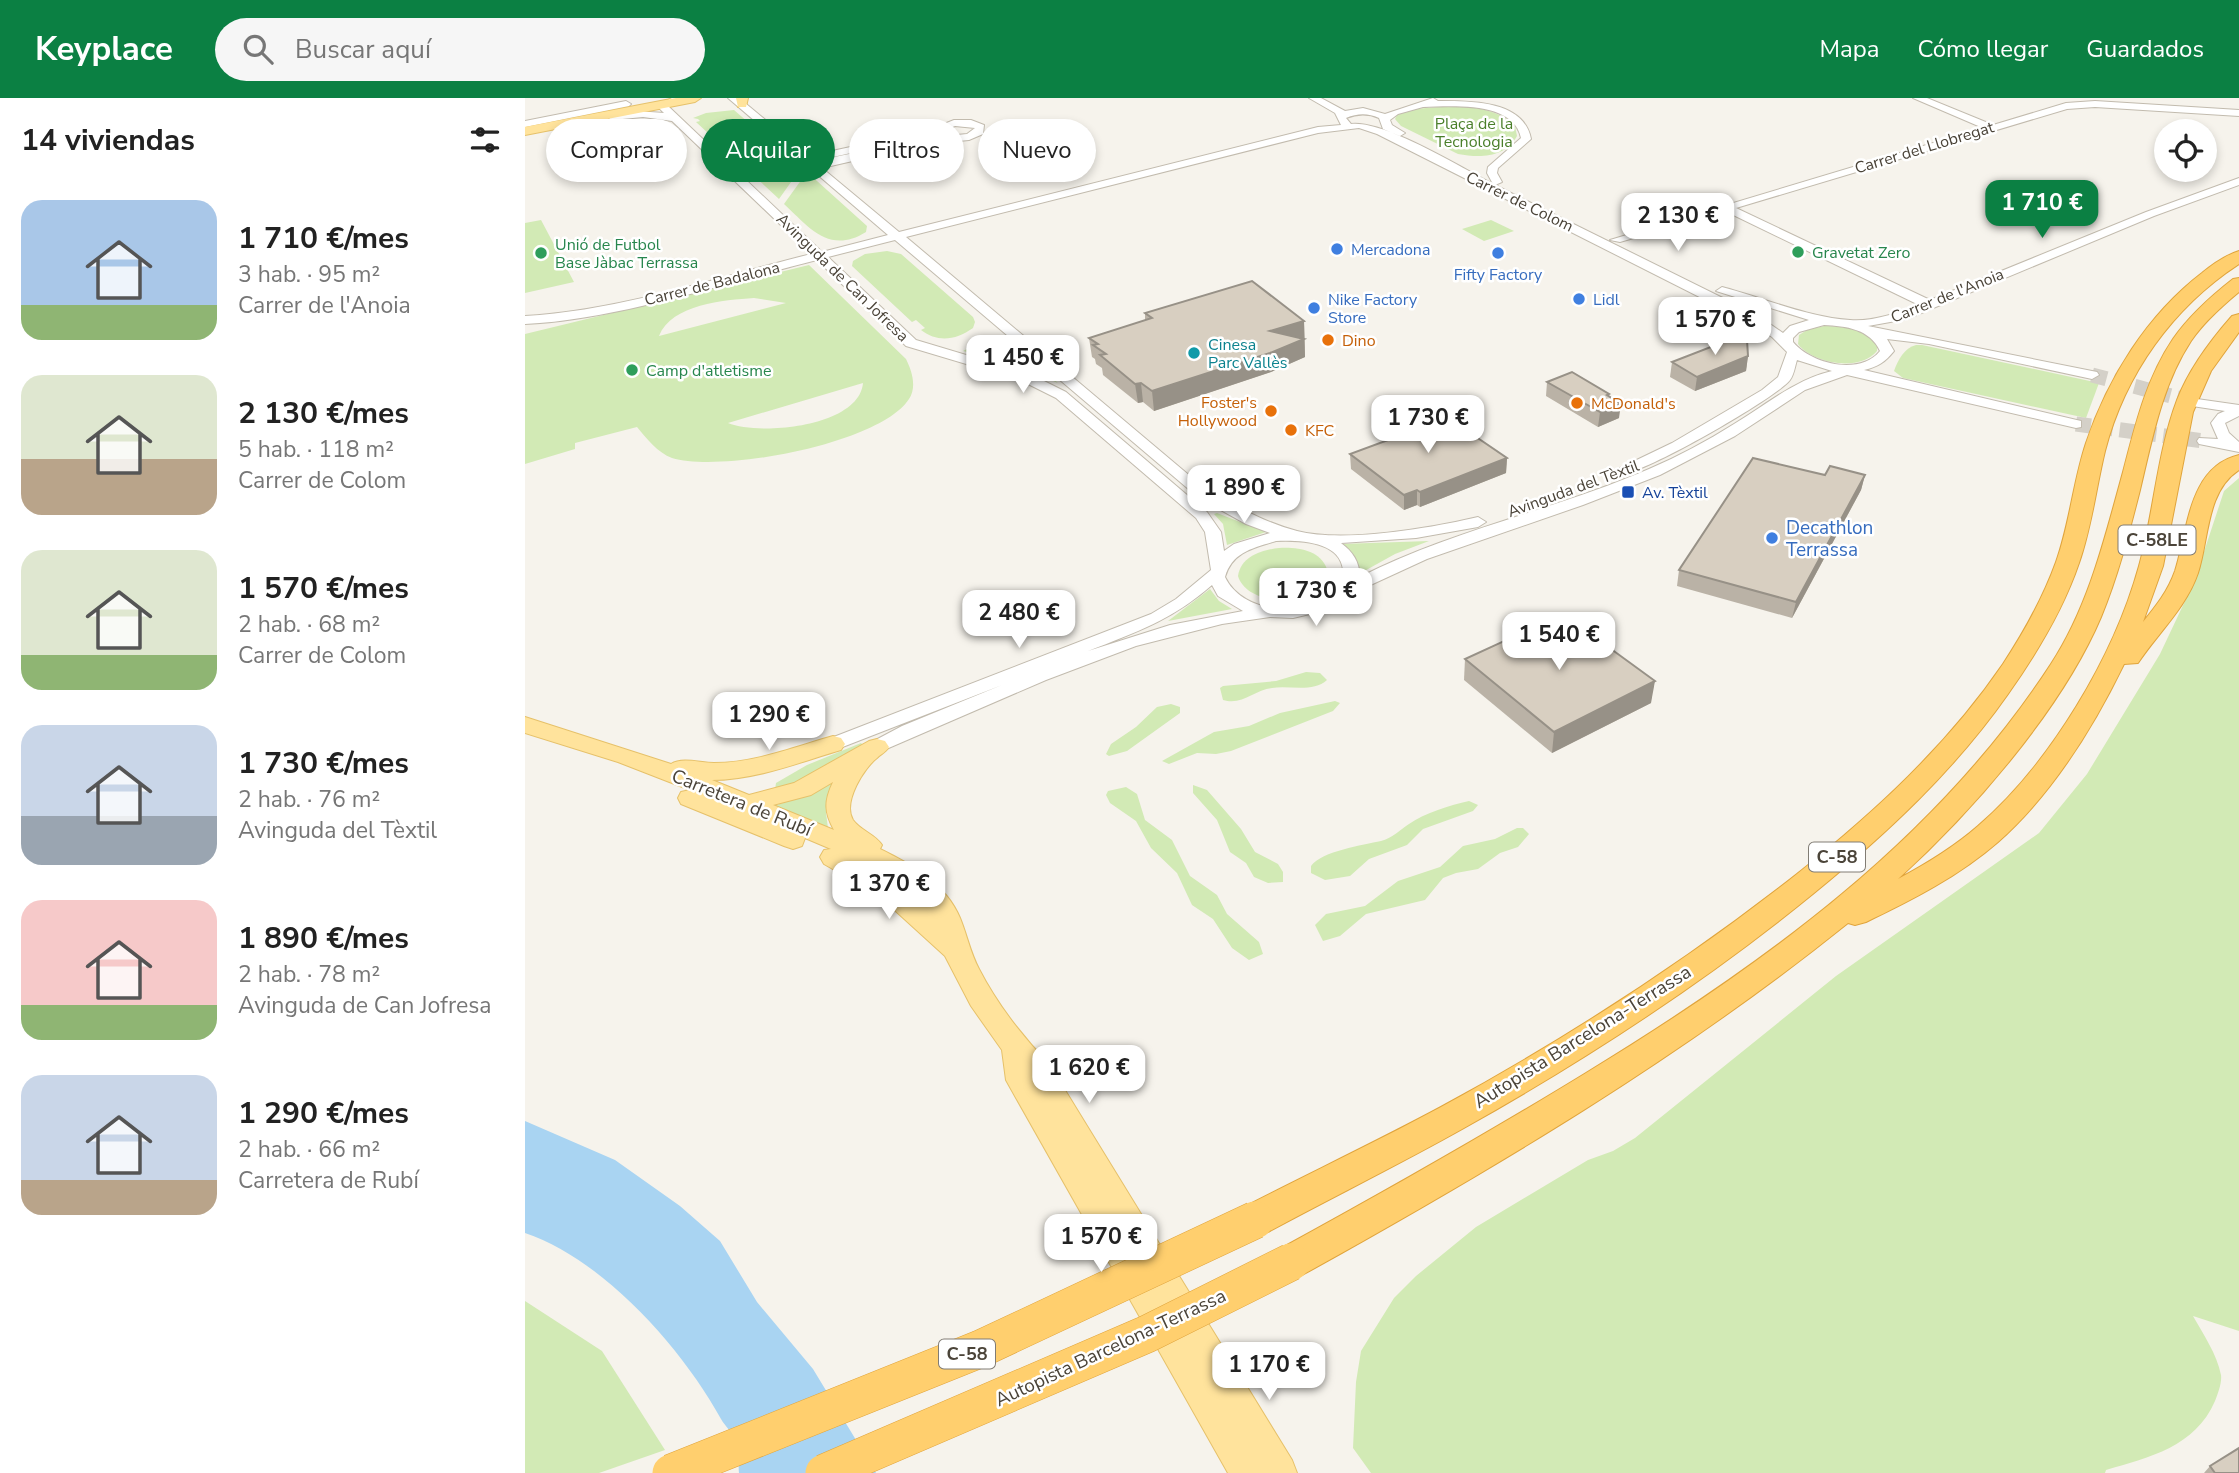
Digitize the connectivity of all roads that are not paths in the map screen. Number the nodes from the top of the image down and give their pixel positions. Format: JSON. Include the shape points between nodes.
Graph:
{"nodes":[{"id":1,"x":579,"y":98,"type":"edge"},
{"id":2,"x":676,"y":98,"type":"edge"},
{"id":3,"x":684,"y":98,"type":"edge"},
{"id":4,"x":695,"y":98,"type":"edge"},
{"id":5,"x":1314,"y":98,"type":"edge"},
{"id":6,"x":1328,"y":98,"type":"edge"},
{"id":7,"x":1444,"y":98,"type":"edge"},
{"id":8,"x":1480,"y":98,"type":"edge"},
{"id":9,"x":1918,"y":98,"type":"edge"},
{"id":10,"x":2188,"y":98,"type":"edge"},
{"id":11,"x":739,"y":100,"type":"edge"},
{"id":12,"x":1420,"y":104,"type":"junction"},
{"id":13,"x":1408,"y":107,"type":"junction"},
{"id":14,"x":666,"y":108,"type":"edge"},
{"id":15,"x":593,"y":111,"type":"junction"},
{"id":16,"x":1366,"y":111,"type":"junction"},
{"id":17,"x":2226,"y":112,"type":"junction"},
{"id":18,"x":2239,"y":113,"type":"edge"},
{"id":19,"x":1508,"y":114,"type":"junction"},
{"id":20,"x":1342,"y":118,"type":"junction"},
{"id":21,"x":761,"y":119,"type":"edge"},
{"id":22,"x":1384,"y":120,"type":"junction"},
{"id":23,"x":1359,"y":126,"type":"junction"},
{"id":24,"x":1990,"y":127,"type":"junction"},
{"id":25,"x":525,"y":129,"type":"edge"},
{"id":26,"x":1318,"y":130,"type":"junction"},
{"id":27,"x":811,"y":163,"type":"joint"},
{"id":28,"x":1497,"y":181,"type":"junction"},
{"id":29,"x":2239,"y":181,"type":"edge"},
{"id":30,"x":834,"y":182,"type":"edge"},
{"id":31,"x":1725,"y":207,"type":"junction"},
{"id":32,"x":898,"y":236,"type":"junction"},
{"id":33,"x":1616,"y":240,"type":"junction"},
{"id":34,"x":820,"y":256,"type":"junction"},
{"id":35,"x":2239,"y":256,"type":"edge"},
{"id":36,"x":2239,"y":283,"type":"edge"},
{"id":37,"x":1930,"y":304,"type":"junction"},
{"id":38,"x":525,"y":320,"type":"edge"},
{"id":39,"x":2239,"y":320,"type":"edge"},
{"id":40,"x":1843,"y":323,"type":"junction"},
{"id":41,"x":1874,"y":333,"type":"junction"},
{"id":42,"x":1790,"y":347,"type":"junction"},
{"id":43,"x":1855,"y":370,"type":"junction"},
{"id":44,"x":2092,"y":375,"type":"tunnel mouth"},
{"id":45,"x":2197,"y":404,"type":"tunnel mouth"},
{"id":46,"x":2239,"y":410,"type":"edge"},
{"id":47,"x":2076,"y":424,"type":"tunnel mouth"},
{"id":48,"x":2204,"y":442,"type":"tunnel mouth"},
{"id":49,"x":2238,"y":452,"type":"edge"},
{"id":50,"x":1295,"y":536,"type":"junction"},
{"id":51,"x":1312,"y":538,"type":"junction"},
{"id":52,"x":1218,"y":569,"type":"junction"},
{"id":53,"x":1346,"y":590,"type":"junction"},
{"id":54,"x":1267,"y":613,"type":"junction"},
{"id":55,"x":529,"y":735,"type":"edge"},
{"id":56,"x":833,"y":744,"type":"junction"},
{"id":57,"x":877,"y":747,"type":"junction"},
{"id":58,"x":2056,"y":755,"type":"junction"},
{"id":59,"x":664,"y":787,"type":"junction"},
{"id":60,"x":750,"y":803,"type":"junction"},
{"id":61,"x":786,"y":837,"type":"junction"},
{"id":62,"x":894,"y":865,"type":"junction"},
{"id":63,"x":1825,"y":928,"type":"junction"},
{"id":64,"x":955,"y":949,"type":"junction"},
{"id":65,"x":1016,"y":1051,"type":"junction"},
{"id":66,"x":1212,"y":1361,"type":"junction"},
{"id":67,"x":671,"y":1473,"type":"edge"},
{"id":68,"x":824,"y":1473,"type":"edge"},
{"id":69,"x":1248,"y":1473,"type":"edge"},
{"id":70,"x":1265,"y":1473,"type":"edge"},
{"id":71,"x":1279,"y":1473,"type":"edge"}],
"edges":[{"from":1,"to":15,"type":"street"},
{"from":2,"to":25,"type":"main road"},
{"from":3,"to":14,"type":"street"},
{"from":4,"to":14,"type":"main road"},
{"from":5,"to":20,"type":"street","via":[[1338,110]]},
{"from":6,"to":16,"type":"street"},
{"from":7,"to":12,"type":"street"},
{"from":8,"to":19,"type":"street"},
{"from":9,"to":24,"type":"street"},
{"from":10,"to":17,"type":"street"},
{"from":11,"to":21,"type":"street"},
{"from":12,"to":13,"type":"street"},
{"from":12,"to":19,"type":"street","via":[[1467,104]]},
{"from":13,"to":16,"type":"street"},
{"from":13,"to":22,"type":"street"},
{"from":14,"to":15,"type":"street"},
{"from":14,"to":25,"type":"main road"},
{"from":14,"to":25,"type":"street"},
{"from":14,"to":34,"type":"street","name":"Avinguda de Can Jofresa"},
{"from":15,"to":25,"type":"street"},
{"from":16,"to":20,"type":"street"},
{"from":16,"to":22,"type":"street","name":"Carrer de Colom","via":[[1382,115]]},
{"from":17,"to":18,"type":"street","name":"Carrer del Llobregat"},
{"from":17,"to":24,"type":"street","name":"Carrer del Llobregat","via":[[2082,104]]},
{"from":19,"to":28,"type":"street","via":[[1527,133],[1526,139],[1495,163],[1492,173]]},
{"from":20,"to":23,"type":"street","name":"Carrer de Colom","via":[[1344,123]]},
{"from":20,"to":26,"type":"street"},
{"from":22,"to":23,"type":"street"},
{"from":22,"to":28,"type":"street","name":"Carrer de Colom","via":[[1387,127]]},
{"from":23,"to":26,"type":"street"},
{"from":23,"to":42,"type":"street","name":"Carrer de Colom","via":[[1393,138],[1733,308]]},
{"from":24,"to":31,"type":"street","name":"Carrer del Llobregat"},
{"from":26,"to":32,"type":"street","name":"Carrer de Badalona"},
{"from":27,"to":27,"type":"street","via":[[969,137],[980,127],[971,122],[954,123]]},
{"from":28,"to":33,"type":"street","name":"Carrer de Colom"},
{"from":29,"to":37,"type":"street","name":"Carrer de l'Anoia"},
{"from":30,"to":32,"type":"street"},
{"from":31,"to":33,"type":"street","name":"Carrer del Llobregat"},
{"from":31,"to":37,"type":"street"},
{"from":32,"to":34,"type":"street","name":"Carrer de Badalona"},
{"from":32,"to":50,"type":"street","via":[[1205,495],[1252,521]]},
{"from":33,"to":40,"type":"street","name":"Carrer de Colom","via":[[1725,292]]},
{"from":34,"to":38,"type":"street","name":"Carrer de Badalona","via":[[589,313]]},
{"from":34,"to":52,"type":"street","name":"Avinguda de Can Jofresa","via":[[911,343],[1025,377],[1084,412],[1202,515],[1213,532]]},
{"from":35,"to":67,"type":"highway","name":"Autopista Barcelona-Terrassa","number":"C-58","bridge":true,"via":[[2175,305],[2144,342],[2097,445],[2074,546],[2025,652],[1932,770],[1868,832],[1767,916],[1619,1018],[1454,1116],[1255,1220],[980,1349]]},
{"from":36,"to":63,"type":"highway","name":"Autopista Barcelona-Terrassa","number":"C-58","via":[[2190,330],[2156,388],[2113,551],[2093,608],[2066,660],[2026,722],[1974,786]]},
{"from":37,"to":40,"type":"street","name":"Carrer de l'Anoia","via":[[1893,319]]},
{"from":39,"to":58,"type":"highway","number":"C-58LE","via":[[2219,342],[2183,408],[2150,570],[2131,624],[2111,666]]},
{"from":40,"to":41,"type":"street"},
{"from":40,"to":42,"type":"street","name":"Carrer de l'Anoia","via":[[1795,328],[1786,337]]},
{"from":41,"to":43,"type":"street","via":[[1886,346],[1885,355]]},
{"from":41,"to":44,"type":"street","via":[[1929,340]]},
{"from":42,"to":43,"type":"street","name":"Carrer de Colom","via":[[1828,366]]},
{"from":42,"to":51,"type":"street","name":"Avinguda del Tèxtil","via":[[1784,379],[1755,402],[1677,446],[1598,482],[1490,519],[1424,534],[1361,540]]},
{"from":43,"to":47,"type":"street"},
{"from":43,"to":53,"type":"street","name":"Avinguda del Tèxtil","via":[[1814,379],[1739,427],[1656,471],[1429,550]]},
{"from":45,"to":46,"type":"street"},
{"from":46,"to":49,"type":"street","via":[[2218,423],[2224,438]]},
{"from":48,"to":49,"type":"street"},
{"from":49,"to":58,"type":"highway","via":[[2211,486],[2181,587],[2130,656],[2086,733]]},
{"from":50,"to":51,"type":"street"},
{"from":50,"to":52,"type":"street","via":[[1248,543],[1227,555]]},
{"from":51,"to":53,"type":"street","via":[[1337,549],[1352,565]]},
{"from":52,"to":54,"type":"street","via":[[1218,586],[1228,598]]},
{"from":52,"to":56,"type":"street","via":[[1182,603],[1157,618]]},
{"from":53,"to":54,"type":"street","via":[[1328,604],[1307,611]]},
{"from":54,"to":57,"type":"street","via":[[1201,623],[1136,640]]},
{"from":55,"to":56,"type":"main road","via":[[585,734],[696,772],[746,767]]},
{"from":55,"to":59,"type":"main road","name":"Carretera de Rubí"},
{"from":55,"to":60,"type":"main road","name":"Carretera de Rubí","via":[[581,742]]},
{"from":56,"to":60,"type":"main road","via":[[773,777]]},
{"from":57,"to":60,"type":"main road","via":[[802,789]]},
{"from":57,"to":62,"type":"main road","via":[[843,783],[837,811],[843,826]]},
{"from":58,"to":63,"type":"highway","number":"C-58LE","via":[[1989,834],[1911,888]]},
{"from":59,"to":60,"type":"main road","via":[[727,804]]},
{"from":59,"to":61,"type":"main road","name":"Carretera de Rubí"},
{"from":60,"to":61,"type":"main road","via":[[764,822]]},
{"from":60,"to":62,"type":"main road","name":"Carretera de Rubí"},
{"from":61,"to":64,"type":"main road","name":"Carretera de Rubí","via":[[870,877],[911,907]]},
{"from":62,"to":64,"type":"main road","name":"Carretera de Rubí","via":[[949,916]]},
{"from":63,"to":68,"type":"highway","name":"Autopista Barcelona-Terrassa","number":"C-58","bridge":true,"via":[[1655,1049],[1430,1186],[1147,1334]]},
{"from":64,"to":65,"type":"main road","name":"Carretera de Rubí"},
{"from":65,"to":66,"type":"main road","name":"Carretera de Rubí","via":[[1039,1073]]},
{"from":65,"to":69,"type":"main road","name":"Carretera de Rubí","via":[[1021,1080]]},
{"from":66,"to":70,"type":"main road","via":[[1226,1403]]},
{"from":66,"to":71,"type":"main road","name":"Carretera de Rubí"}]}
